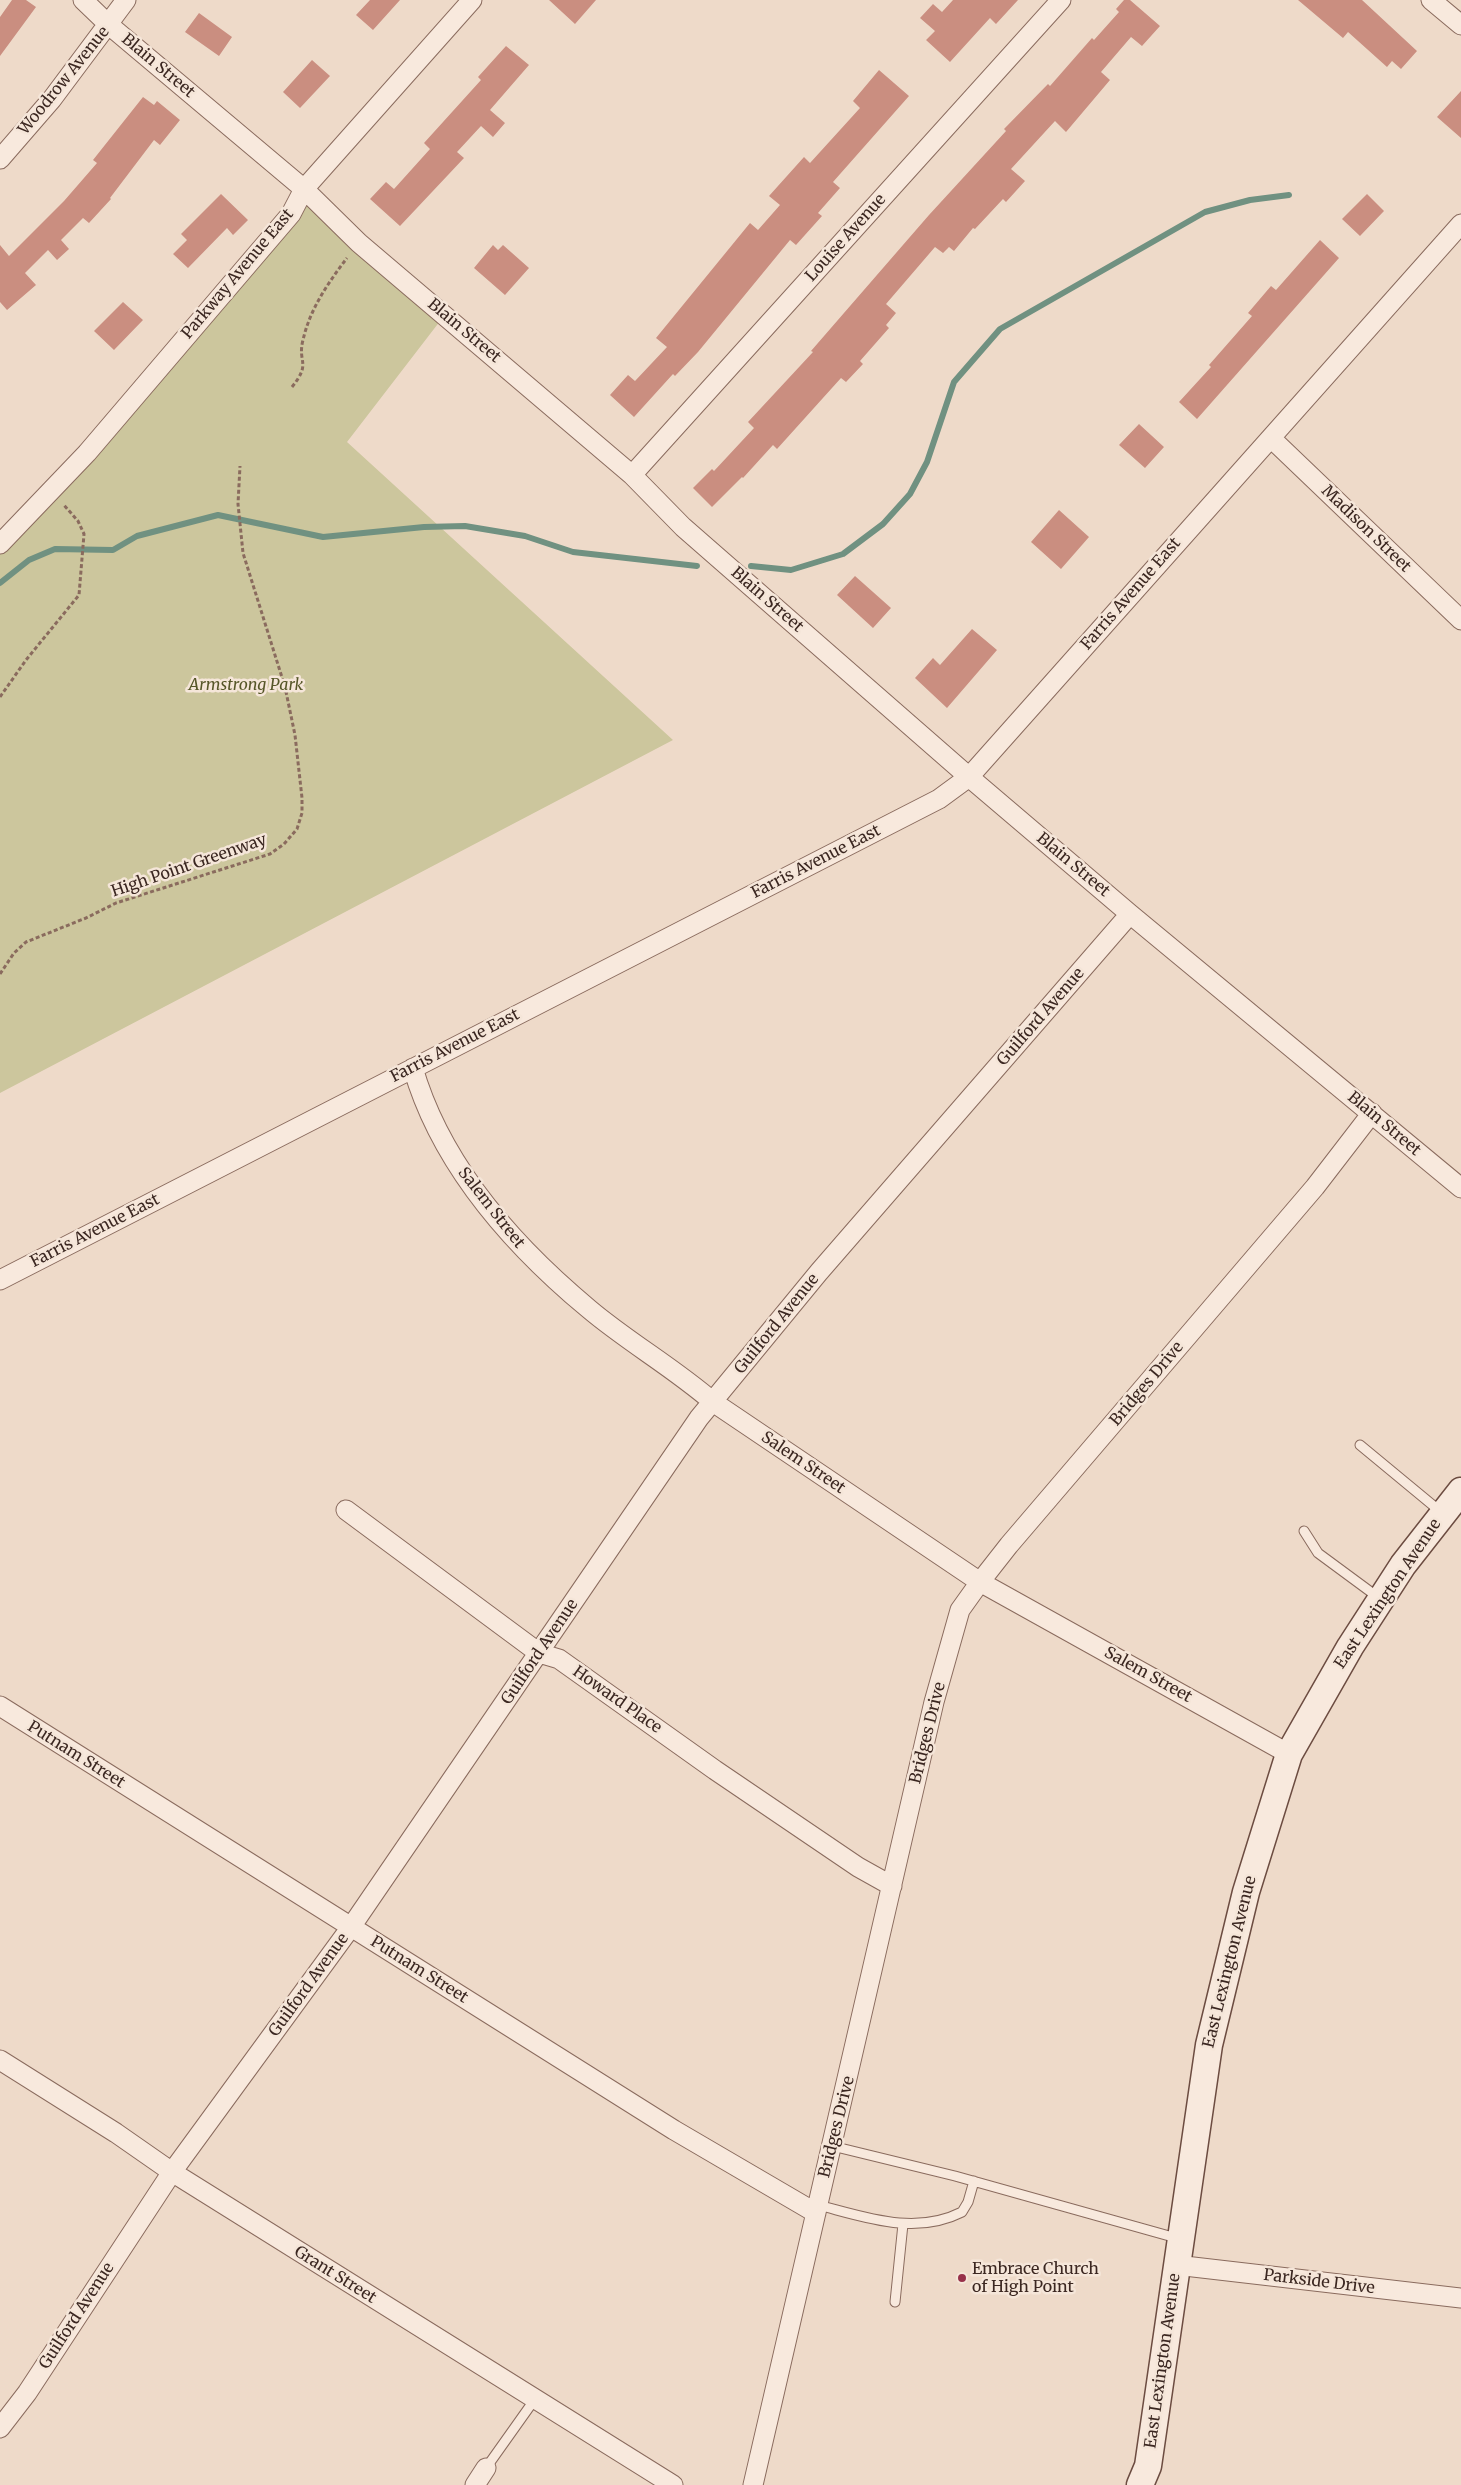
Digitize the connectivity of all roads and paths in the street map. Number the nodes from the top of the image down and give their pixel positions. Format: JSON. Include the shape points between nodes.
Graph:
{"nodes":[{"id":1,"x":83,"y":0,"type":"edge"},
{"id":2,"x":126,"y":0,"type":"edge"},
{"id":3,"x":472,"y":0,"type":"edge"},
{"id":4,"x":1061,"y":0,"type":"edge"},
{"id":5,"x":1431,"y":0,"type":"edge"},
{"id":6,"x":109,"y":25,"type":"junction"},
{"id":7,"x":1461,"y":26,"type":"edge"},
{"id":8,"x":0,"y":160,"type":"edge"},
{"id":9,"x":304,"y":189,"type":"junction"},
{"id":10,"x":1461,"y":224,"type":"edge"},
{"id":11,"x":359,"y":243,"type":"junction"},
{"id":12,"x":292,"y":387,"type":"dead end"},
{"id":13,"x":1272,"y":439,"type":"junction"},
{"id":14,"x":240,"y":466,"type":"dead end"},
{"id":15,"x":632,"y":475,"type":"junction"},
{"id":16,"x":51,"y":491,"type":"junction"},
{"id":17,"x":0,"y":544,"type":"edge"},
{"id":18,"x":1461,"y":620,"type":"edge"},
{"id":19,"x":0,"y":697,"type":"edge"},
{"id":20,"x":969,"y":777,"type":"junction"},
{"id":21,"x":1130,"y":914,"type":"junction"},
{"id":22,"x":0,"y":974,"type":"edge"},
{"id":23,"x":413,"y":1068,"type":"junction"},
{"id":24,"x":1372,"y":1113,"type":"junction"},
{"id":25,"x":1461,"y":1188,"type":"edge"},
{"id":26,"x":0,"y":1280,"type":"edge"},
{"id":27,"x":713,"y":1402,"type":"junction"},
{"id":28,"x":1360,"y":1445,"type":"dead end"},
{"id":29,"x":1461,"y":1491,"type":"edge"},
{"id":30,"x":346,"y":1510,"type":"dead end"},
{"id":31,"x":1442,"y":1513,"type":"junction"},
{"id":32,"x":1304,"y":1531,"type":"dead end"},
{"id":33,"x":980,"y":1582,"type":"junction"},
{"id":34,"x":1381,"y":1600,"type":"junction"},
{"id":35,"x":539,"y":1653,"type":"junction"},
{"id":36,"x":0,"y":1706,"type":"edge"},
{"id":37,"x":1289,"y":1754,"type":"junction"},
{"id":38,"x":892,"y":1886,"type":"junction"},
{"id":39,"x":351,"y":1927,"type":"junction"},
{"id":40,"x":0,"y":2060,"type":"edge"},
{"id":41,"x":832,"y":2146,"type":"junction"},
{"id":42,"x":172,"y":2172,"type":"junction"},
{"id":43,"x":974,"y":2181,"type":"junction"},
{"id":44,"x":817,"y":2209,"type":"junction"},
{"id":45,"x":903,"y":2224,"type":"junction"},
{"id":46,"x":1180,"y":2239,"type":"junction"},
{"id":47,"x":1176,"y":2265,"type":"junction"},
{"id":48,"x":1461,"y":2298,"type":"edge"},
{"id":49,"x":895,"y":2302,"type":"dead end"},
{"id":50,"x":535,"y":2399,"type":"junction"},
{"id":51,"x":0,"y":2428,"type":"edge"},
{"id":52,"x":486,"y":2468,"type":"joint"},
{"id":53,"x":475,"y":2485,"type":"edge"},
{"id":54,"x":673,"y":2485,"type":"edge"},
{"id":55,"x":754,"y":2485,"type":"edge"},
{"id":56,"x":1140,"y":2485,"type":"edge"}],
"edges":[{"from":1,"to":6,"type":"street","name":"Blain Street"},
{"from":2,"to":6,"type":"street","name":"Woodrow Avenue"},
{"from":3,"to":9,"type":"street","name":"Parkway Avenue East"},
{"from":4,"to":15,"type":"street","name":"Louise Avenue"},
{"from":5,"to":7,"type":"street"},
{"from":6,"to":8,"type":"street","name":"Woodrow Avenue"},
{"from":6,"to":9,"type":"street","name":"Blain Street"},
{"from":9,"to":11,"type":"street","name":"Blain Street"},
{"from":9,"to":16,"type":"street","name":"Parkway Avenue East","via":[[291,214]]},
{"from":10,"to":13,"type":"street","name":"Farris Avenue East"},
{"from":11,"to":12,"type":"path","via":[[311,313],[302,342],[304,362],[301,375]]},
{"from":11,"to":15,"type":"street","name":"Blain Street"},
{"from":13,"to":18,"type":"street","name":"Madison Street"},
{"from":13,"to":20,"type":"street","name":"Farris Avenue East"},
{"from":14,"to":22,"type":"path","name":"High Point Greenway","via":[[238,504],[243,553],[285,686],[295,735],[302,813],[297,829],[270,854],[116,903],[26,942]]},
{"from":15,"to":20,"type":"street","name":"Blain Street","via":[[683,527]]},
{"from":16,"to":17,"type":"street","name":"Parkway Avenue East"},
{"from":16,"to":19,"type":"path","via":[[78,521],[84,534],[79,596]]},
{"from":20,"to":21,"type":"street","name":"Blain Street"},
{"from":20,"to":23,"type":"street","name":"Farris Avenue East","via":[[938,799]]},
{"from":21,"to":24,"type":"street","name":"Blain Street"},
{"from":21,"to":27,"type":"street","name":"Guilford Avenue","via":[[819,1272]]},
{"from":23,"to":26,"type":"street","name":"Farris Avenue East"},
{"from":23,"to":27,"type":"street","name":"Salem Street","via":[[420,1090],[454,1160],[520,1246],[590,1310],[682,1375]]},
{"from":24,"to":25,"type":"street","name":"Blain Street"},
{"from":24,"to":33,"type":"street","name":"Bridges Drive","via":[[1315,1187]]},
{"from":27,"to":33,"type":"street","name":"Salem Street"},
{"from":27,"to":35,"type":"street","name":"Guilford Avenue"},
{"from":28,"to":31,"type":"lane"},
{"from":29,"to":31,"type":"main road","name":"East Lexington Avenue"},
{"from":30,"to":35,"type":"street","name":"Howard Place"},
{"from":31,"to":34,"type":"main road","name":"East Lexington Avenue"},
{"from":32,"to":34,"type":"lane","via":[[1318,1553]]},
{"from":33,"to":37,"type":"street","name":"Salem Street"},
{"from":33,"to":38,"type":"street","name":"Bridges Drive","via":[[960,1610],[934,1702]]},
{"from":34,"to":37,"type":"main road","name":"East Lexington Avenue","via":[[1350,1647]]},
{"from":35,"to":38,"type":"street","name":"Howard Place","via":[[559,1660],[858,1867]]},
{"from":35,"to":39,"type":"street","name":"Guilford Avenue"},
{"from":36,"to":39,"type":"street","name":"Putnam Street"},
{"from":37,"to":46,"type":"main road","name":"East Lexington Avenue","via":[[1246,1892],[1209,2045]]},
{"from":38,"to":41,"type":"street","name":"Bridges Drive"},
{"from":39,"to":42,"type":"street","name":"Guilford Avenue"},
{"from":39,"to":44,"type":"street","name":"Putnam Street","via":[[674,2130]]},
{"from":40,"to":42,"type":"street","name":"Grant Street"},
{"from":41,"to":43,"type":"lane"},
{"from":41,"to":44,"type":"street","name":"Bridges Drive"},
{"from":42,"to":50,"type":"street","name":"Grant Street"},
{"from":42,"to":51,"type":"street","name":"Guilford Avenue","via":[[27,2393]]},
{"from":43,"to":45,"type":"lane","via":[[962,2212],[921,2224]]},
{"from":43,"to":46,"type":"lane"},
{"from":44,"to":45,"type":"lane"},
{"from":44,"to":55,"type":"street","name":"Bridges Drive"},
{"from":45,"to":49,"type":"lane"},
{"from":46,"to":47,"type":"main road","name":"East Lexington Avenue"},
{"from":47,"to":48,"type":"street","name":"Parkside Drive"},
{"from":47,"to":56,"type":"main road","name":"East Lexington Avenue","via":[[1148,2466]]},
{"from":50,"to":52,"type":"lane"},
{"from":50,"to":54,"type":"street","name":"Grant Street"},
{"from":52,"to":53,"type":"street"}]}
